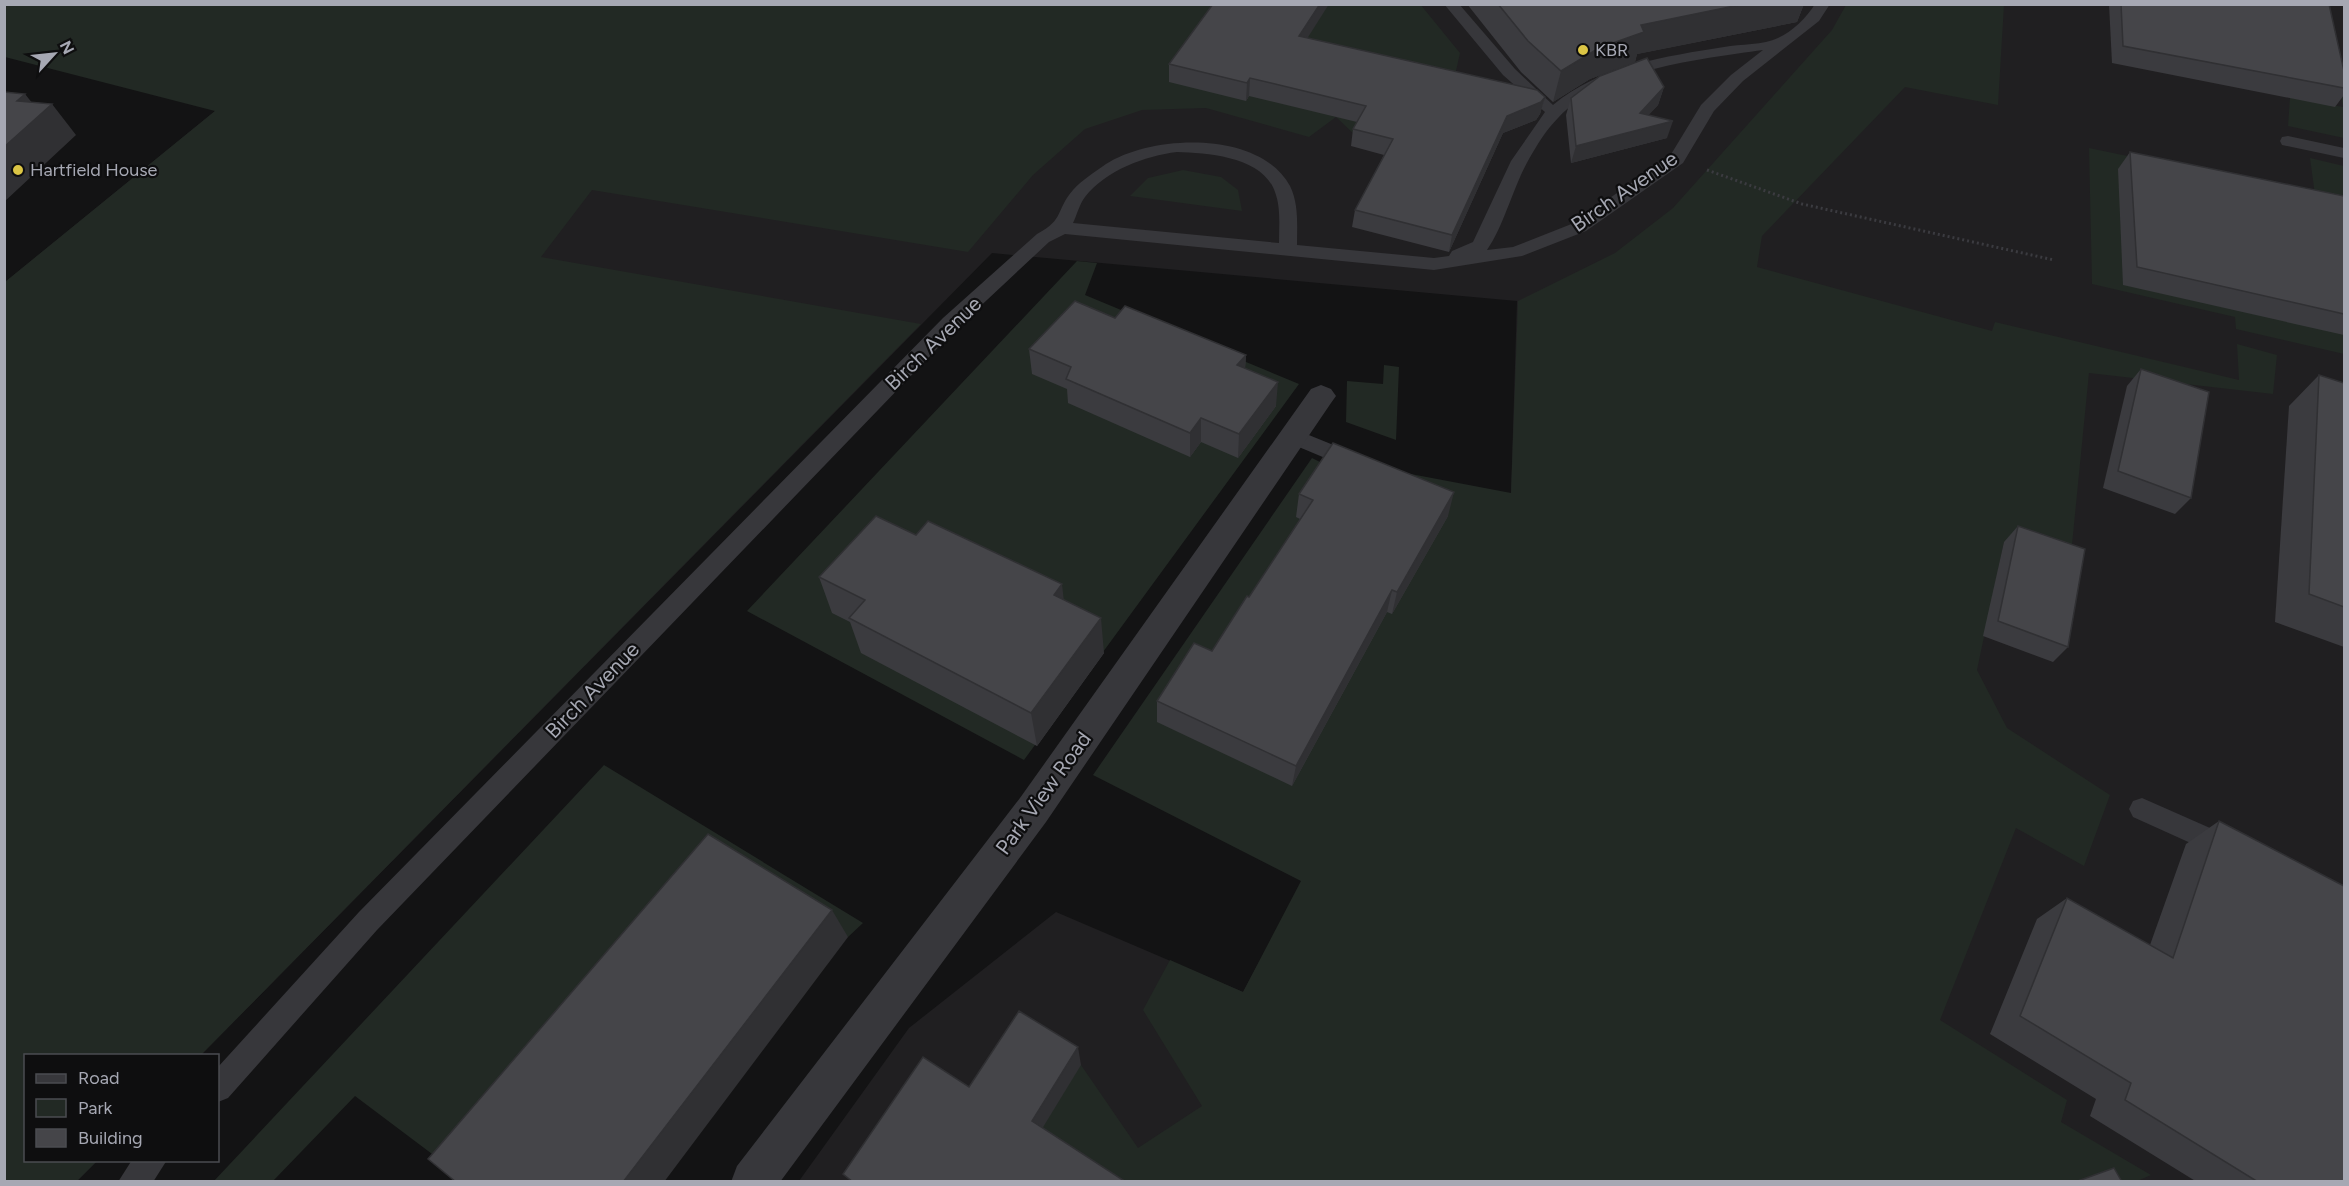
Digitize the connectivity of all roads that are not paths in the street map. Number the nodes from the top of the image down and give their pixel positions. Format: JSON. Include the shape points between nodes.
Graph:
{"nodes":[{"id":1,"x":1451,"y":4,"type":"edge"},
{"id":2,"x":1823,"y":4,"type":"edge"},
{"id":3,"x":1781,"y":43,"type":"junction"},
{"id":4,"x":1553,"y":114,"type":"junction"},
{"id":5,"x":2288,"y":141,"type":"dead end"},
{"id":6,"x":2344,"y":153,"type":"edge"},
{"id":7,"x":1062,"y":228,"type":"junction"},
{"id":8,"x":1288,"y":251,"type":"junction"},
{"id":9,"x":1434,"y":264,"type":"junction"},
{"id":10,"x":1321,"y":396,"type":"dead end"},
{"id":11,"x":1294,"y":437,"type":"junction"},
{"id":12,"x":1373,"y":470,"type":"edge"},
{"id":13,"x":2142,"y":809,"type":"dead end"},
{"id":14,"x":2249,"y":858,"type":"edge"},
{"id":15,"x":219,"y":1087,"type":"edge"},
{"id":16,"x":151,"y":1162,"type":"edge"},
{"id":17,"x":133,"y":1182,"type":"edge"},
{"id":18,"x":753,"y":1182,"type":"edge"}],
"edges":[{"from":1,"to":4,"type":"lane","via":[[1509,72]]},
{"from":2,"to":3,"type":"lane","name":"Birch Avenue","via":[[1814,18]]},
{"from":3,"to":4,"type":"lane","via":[[1700,55],[1632,71],[1578,94]]},
{"from":3,"to":9,"type":"lane","name":"Birch Avenue","via":[[1707,108],[1677,159],[1580,227],[1516,252]]},
{"from":4,"to":9,"type":"lane","via":[[1513,169],[1481,246]]},
{"from":5,"to":6,"type":"lane"},
{"from":7,"to":8,"type":"lane","name":"Birch Avenue"},
{"from":7,"to":8,"type":"lane","via":[[1078,194],[1120,162],[1148,150],[1207,147],[1264,167],[1282,186]]},
{"from":7,"to":15,"type":"lane","name":"Birch Avenue","via":[[1042,238],[950,323],[376,912]]},
{"from":8,"to":9,"type":"lane","name":"Birch Avenue"},
{"from":10,"to":11,"type":"street","name":"Park View Road"},
{"from":11,"to":12,"type":"lane"},
{"from":11,"to":18,"type":"street","name":"Park View Road","via":[[1033,810]]},
{"from":13,"to":14,"type":"lane"},
{"from":16,"to":17,"type":"lane"}]}
